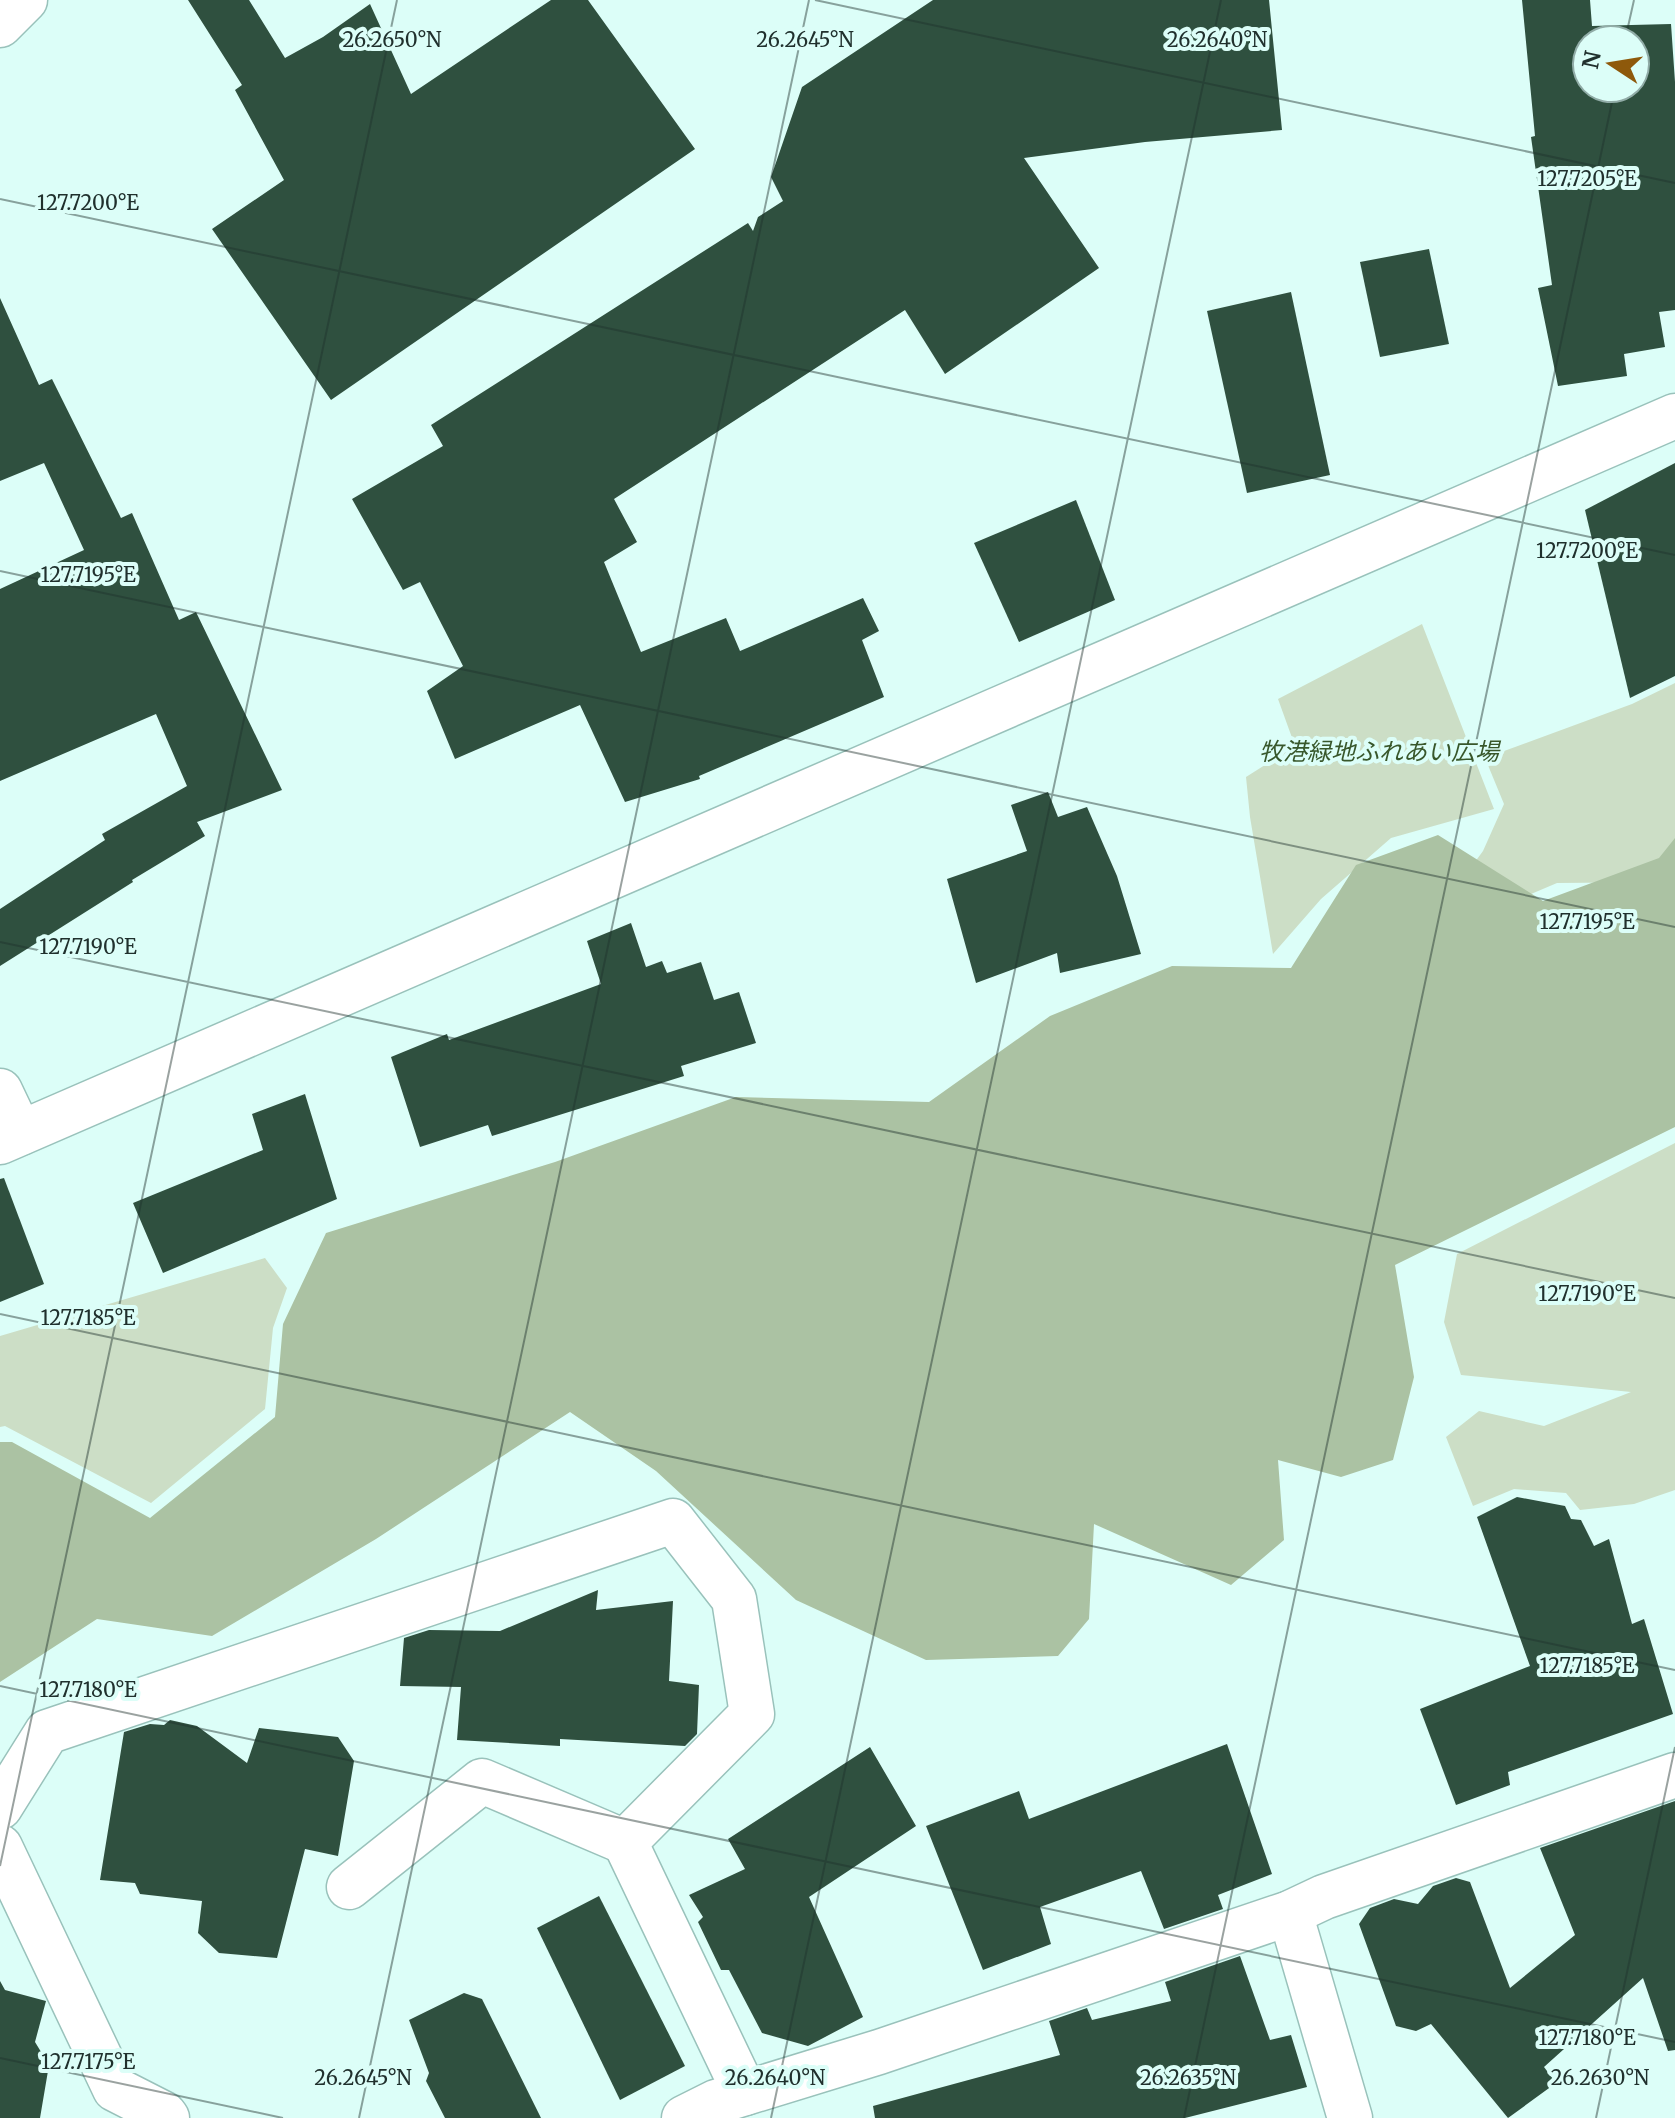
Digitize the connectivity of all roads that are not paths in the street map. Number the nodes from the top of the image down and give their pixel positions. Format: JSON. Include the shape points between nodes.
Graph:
{"nodes":[{"id":1,"x":25,"y":0,"type":"edge"},
{"id":2,"x":0,"y":25,"type":"edge"},
{"id":3,"x":1675,"y":416,"type":"edge"},
{"id":4,"x":0,"y":1091,"type":"edge"},
{"id":5,"x":10,"y":1138,"type":"edge"},
{"id":6,"x":1675,"y":1775,"type":"edge"},
{"id":7,"x":0,"y":1807,"type":"edge"},
{"id":8,"x":625,"y":1842,"type":"junction"},
{"id":9,"x":0,"y":1847,"type":"edge"},
{"id":10,"x":349,"y":1887,"type":"dead end"},
{"id":11,"x":1290,"y":1913,"type":"junction"},
{"id":12,"x":745,"y":2093,"type":"junction"},
{"id":13,"x":167,"y":2118,"type":"edge"},
{"id":14,"x":684,"y":2118,"type":"edge"},
{"id":15,"x":1350,"y":2118,"type":"edge"}],
"edges":[{"from":1,"to":2,"type":"street"},
{"from":3,"to":5,"type":"street"},
{"from":4,"to":5,"type":"street"},
{"from":6,"to":11,"type":"street"},
{"from":7,"to":8,"type":"street","via":[[47,1732],[673,1521],[734,1599],[752,1714]]},
{"from":8,"to":10,"type":"street","via":[[482,1781]]},
{"from":8,"to":12,"type":"street"},
{"from":9,"to":13,"type":"street","via":[[115,2089]]},
{"from":11,"to":12,"type":"street"},
{"from":11,"to":15,"type":"street"},
{"from":12,"to":14,"type":"street"}]}
